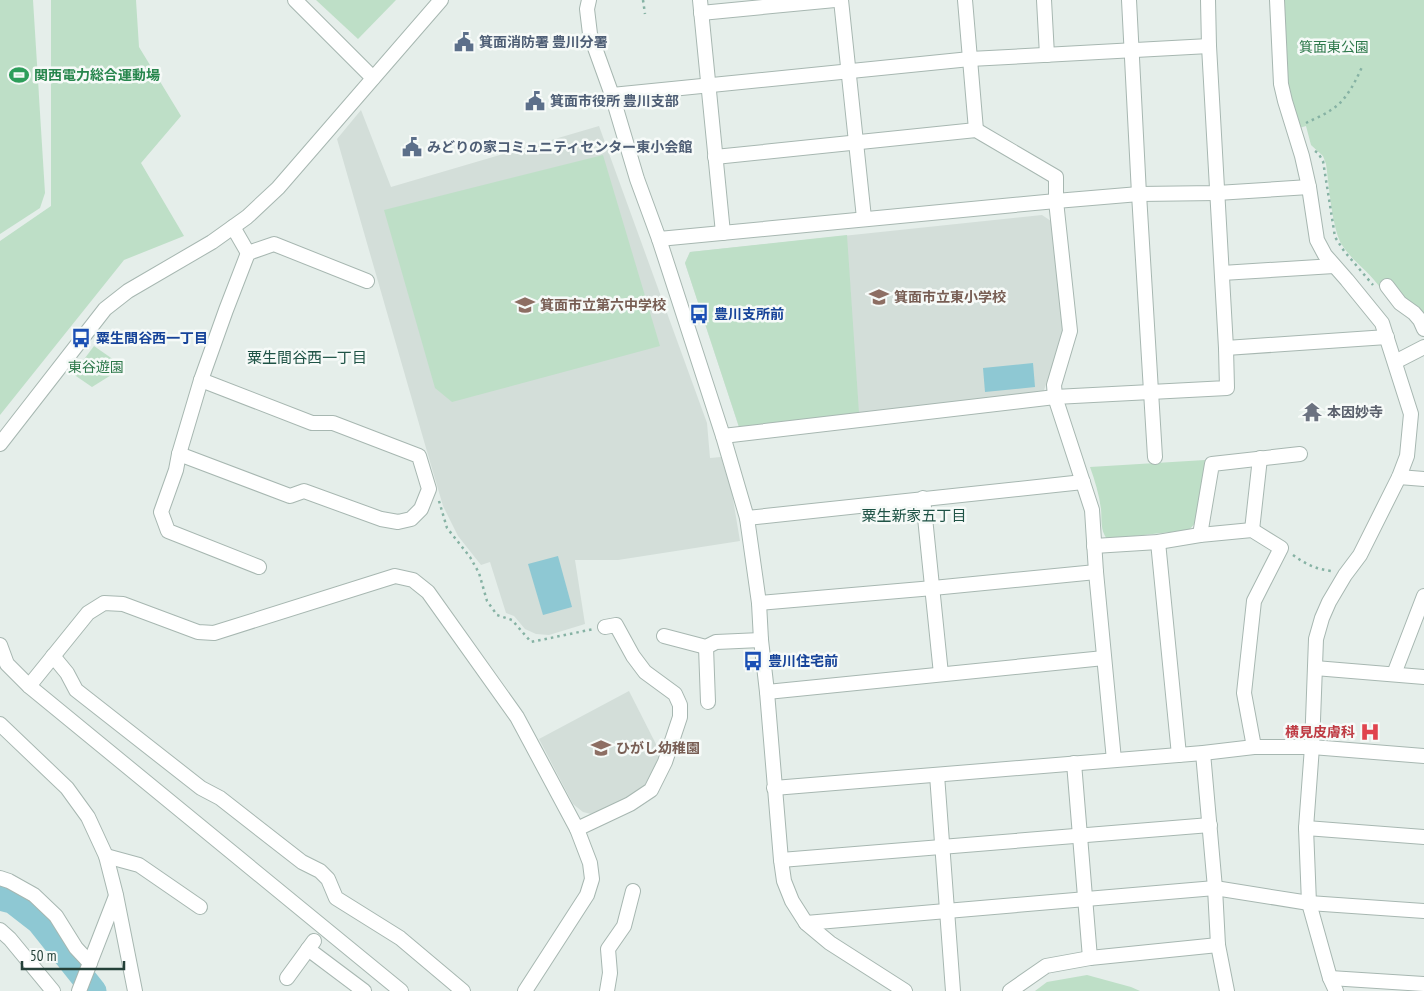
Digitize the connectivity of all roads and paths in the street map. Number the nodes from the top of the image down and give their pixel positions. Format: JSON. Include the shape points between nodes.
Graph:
{"nodes":[{"id":1,"x":295,"y":0,"type":"edge"},
{"id":2,"x":441,"y":0,"type":"edge"},
{"id":3,"x":589,"y":0,"type":"edge"},
{"id":4,"x":643,"y":0,"type":"edge"},
{"id":5,"x":835,"y":0,"type":"edge"},
{"id":6,"x":841,"y":0,"type":"edge"},
{"id":7,"x":965,"y":0,"type":"edge"},
{"id":8,"x":1044,"y":0,"type":"edge"},
{"id":9,"x":1129,"y":0,"type":"edge"},
{"id":10,"x":1208,"y":0,"type":"edge"},
{"id":11,"x":1277,"y":0,"type":"edge"},
{"id":12,"x":701,"y":7,"type":"edge"},
{"id":13,"x":645,"y":14,"type":"dead end"},
{"id":14,"x":1209,"y":46,"type":"junction"},
{"id":15,"x":1132,"y":50,"type":"junction"},
{"id":16,"x":1047,"y":55,"type":"junction"},
{"id":17,"x":970,"y":59,"type":"junction"},
{"id":18,"x":1363,"y":65,"type":"dead end"},
{"id":19,"x":848,"y":71,"type":"junction"},
{"id":20,"x":373,"y":78,"type":"junction"},
{"id":21,"x":708,"y":86,"type":"junction"},
{"id":22,"x":612,"y":95,"type":"junction"},
{"id":23,"x":1303,"y":125,"type":"dead end"},
{"id":24,"x":976,"y":130,"type":"junction"},
{"id":25,"x":856,"y":142,"type":"junction"},
{"id":26,"x":1310,"y":149,"type":"dead end"},
{"id":27,"x":715,"y":156,"type":"junction"},
{"id":28,"x":1310,"y":187,"type":"junction"},
{"id":29,"x":1217,"y":193,"type":"junction"},
{"id":30,"x":1139,"y":194,"type":"junction"},
{"id":31,"x":1056,"y":200,"type":"junction"},
{"id":32,"x":864,"y":218,"type":"junction"},
{"id":33,"x":233,"y":227,"type":"junction"},
{"id":34,"x":723,"y":233,"type":"junction"},
{"id":35,"x":659,"y":239,"type":"junction"},
{"id":36,"x":248,"y":254,"type":"junction"},
{"id":37,"x":1334,"y":266,"type":"junction"},
{"id":38,"x":1222,"y":273,"type":"junction"},
{"id":39,"x":367,"y":281,"type":"dead end"},
{"id":40,"x":1381,"y":287,"type":"joint"},
{"id":41,"x":1424,"y":329,"type":"edge"},
{"id":42,"x":1387,"y":337,"type":"junction"},
{"id":43,"x":1424,"y":347,"type":"edge"},
{"id":44,"x":1226,"y":348,"type":"junction"},
{"id":45,"x":1395,"y":362,"type":"junction"},
{"id":46,"x":201,"y":380,"type":"junction"},
{"id":47,"x":1151,"y":391,"type":"junction"},
{"id":48,"x":1055,"y":397,"type":"junction"},
{"id":49,"x":1418,"y":414,"type":"edge"},
{"id":50,"x":723,"y":436,"type":"junction"},
{"id":51,"x":0,"y":444,"type":"edge"},
{"id":52,"x":179,"y":454,"type":"junction"},
{"id":53,"x":1300,"y":454,"type":"dead end"},
{"id":54,"x":1156,"y":457,"type":"dead end"},
{"id":55,"x":1260,"y":458,"type":"junction"},
{"id":56,"x":1399,"y":477,"type":"junction"},
{"id":57,"x":1424,"y":479,"type":"edge"},
{"id":58,"x":1083,"y":482,"type":"junction"},
{"id":59,"x":438,"y":497,"type":"dead end"},
{"id":60,"x":923,"y":498,"type":"junction"},
{"id":61,"x":747,"y":518,"type":"junction"},
{"id":62,"x":1252,"y":530,"type":"junction"},
{"id":63,"x":1200,"y":535,"type":"junction"},
{"id":64,"x":1158,"y":542,"type":"junction"},
{"id":65,"x":1094,"y":546,"type":"junction"},
{"id":66,"x":1292,"y":555,"type":"dead end"},
{"id":67,"x":259,"y":567,"type":"dead end"},
{"id":68,"x":1329,"y":571,"type":"dead end"},
{"id":69,"x":1096,"y":572,"type":"junction"},
{"id":70,"x":933,"y":588,"type":"junction"},
{"id":71,"x":1424,"y":596,"type":"edge"},
{"id":72,"x":758,"y":603,"type":"junction"},
{"id":73,"x":605,"y":627,"type":"joint"},
{"id":74,"x":664,"y":636,"type":"dead end"},
{"id":75,"x":761,"y":640,"type":"junction"},
{"id":76,"x":0,"y":645,"type":"edge"},
{"id":77,"x":706,"y":647,"type":"junction"},
{"id":78,"x":53,"y":656,"type":"junction"},
{"id":79,"x":1104,"y":658,"type":"junction"},
{"id":80,"x":1315,"y":668,"type":"junction"},
{"id":81,"x":941,"y":674,"type":"junction"},
{"id":82,"x":1394,"y":674,"type":"junction"},
{"id":83,"x":1424,"y":677,"type":"edge"},
{"id":84,"x":29,"y":686,"type":"junction"},
{"id":85,"x":767,"y":692,"type":"junction"},
{"id":86,"x":708,"y":702,"type":"dead end"},
{"id":87,"x":0,"y":724,"type":"edge"},
{"id":88,"x":1254,"y":747,"type":"junction"},
{"id":89,"x":1312,"y":748,"type":"junction"},
{"id":90,"x":1203,"y":753,"type":"junction"},
{"id":91,"x":1179,"y":755,"type":"junction"},
{"id":92,"x":1424,"y":756,"type":"edge"},
{"id":93,"x":1114,"y":760,"type":"junction"},
{"id":94,"x":1074,"y":764,"type":"junction"},
{"id":95,"x":937,"y":775,"type":"junction"},
{"id":96,"x":774,"y":788,"type":"junction"},
{"id":97,"x":1210,"y":825,"type":"junction"},
{"id":98,"x":1306,"y":828,"type":"junction"},
{"id":99,"x":577,"y":829,"type":"junction"},
{"id":100,"x":1079,"y":836,"type":"junction"},
{"id":101,"x":1424,"y":837,"type":"edge"},
{"id":102,"x":942,"y":847,"type":"junction"},
{"id":103,"x":106,"y":856,"type":"junction"},
{"id":104,"x":781,"y":860,"type":"junction"},
{"id":105,"x":0,"y":878,"type":"edge"},
{"id":106,"x":1215,"y":888,"type":"junction"},
{"id":107,"x":633,"y":891,"type":"dead end"},
{"id":108,"x":116,"y":895,"type":"junction"},
{"id":109,"x":1085,"y":898,"type":"junction"},
{"id":110,"x":1309,"y":904,"type":"junction"},
{"id":111,"x":200,"y":907,"type":"dead end"},
{"id":112,"x":1424,"y":911,"type":"edge"},
{"id":113,"x":947,"y":912,"type":"junction"},
{"id":114,"x":806,"y":922,"type":"junction"},
{"id":115,"x":0,"y":930,"type":"edge"},
{"id":116,"x":1218,"y":945,"type":"junction"},
{"id":117,"x":1090,"y":958,"type":"junction"},
{"id":118,"x":90,"y":963,"type":"junction"},
{"id":119,"x":287,"y":978,"type":"dead end"},
{"id":120,"x":1330,"y":978,"type":"junction"},
{"id":121,"x":1424,"y":984,"type":"edge"},
{"id":122,"x":53,"y":991,"type":"edge"},
{"id":123,"x":79,"y":991,"type":"edge"},
{"id":124,"x":135,"y":991,"type":"edge"},
{"id":125,"x":364,"y":991,"type":"edge"},
{"id":126,"x":401,"y":991,"type":"edge"},
{"id":127,"x":463,"y":991,"type":"edge"},
{"id":128,"x":524,"y":991,"type":"edge"},
{"id":129,"x":607,"y":991,"type":"edge"},
{"id":130,"x":905,"y":991,"type":"edge"},
{"id":131,"x":954,"y":991,"type":"edge"},
{"id":132,"x":1010,"y":991,"type":"edge"},
{"id":133,"x":1227,"y":991,"type":"edge"},
{"id":134,"x":1336,"y":991,"type":"edge"}],
"edges":[{"from":1,"to":20,"type":"street"},
{"from":2,"to":20,"type":"street"},
{"from":3,"to":22,"type":"street","via":[[590,34]]},
{"from":4,"to":13,"type":"path"},
{"from":5,"to":12,"type":"street"},
{"from":6,"to":19,"type":"street"},
{"from":7,"to":17,"type":"street"},
{"from":8,"to":16,"type":"street"},
{"from":9,"to":15,"type":"street"},
{"from":10,"to":14,"type":"street"},
{"from":11,"to":28,"type":"street","via":[[1281,84]]},
{"from":12,"to":21,"type":"street"},
{"from":14,"to":15,"type":"street"},
{"from":14,"to":29,"type":"street"},
{"from":15,"to":16,"type":"street"},
{"from":15,"to":30,"type":"street"},
{"from":16,"to":17,"type":"street"},
{"from":17,"to":19,"type":"street"},
{"from":17,"to":24,"type":"street"},
{"from":18,"to":23,"type":"path","via":[[1341,102]]},
{"from":19,"to":21,"type":"street"},
{"from":19,"to":25,"type":"street"},
{"from":20,"to":33,"type":"street","via":[[278,188]]},
{"from":21,"to":22,"type":"street"},
{"from":21,"to":27,"type":"street"},
{"from":22,"to":35,"type":"street"},
{"from":24,"to":25,"type":"street"},
{"from":24,"to":31,"type":"street","via":[[1056,177]]},
{"from":25,"to":27,"type":"street"},
{"from":25,"to":32,"type":"street"},
{"from":26,"to":40,"type":"path","via":[[1323,161],[1335,237],[1344,251]]},
{"from":27,"to":34,"type":"street"},
{"from":28,"to":29,"type":"street"},
{"from":28,"to":37,"type":"street","via":[[1317,240]]},
{"from":29,"to":30,"type":"street"},
{"from":29,"to":38,"type":"street"},
{"from":30,"to":31,"type":"street"},
{"from":30,"to":47,"type":"street"},
{"from":31,"to":32,"type":"street"},
{"from":31,"to":48,"type":"street","via":[[1070,331],[1054,385]]},
{"from":32,"to":34,"type":"street"},
{"from":33,"to":36,"type":"street"},
{"from":33,"to":51,"type":"street","via":[[128,290],[105,309]]},
{"from":34,"to":35,"type":"street"},
{"from":35,"to":50,"type":"street"},
{"from":36,"to":39,"type":"street","via":[[274,244]]},
{"from":36,"to":46,"type":"street"},
{"from":37,"to":38,"type":"street"},
{"from":37,"to":42,"type":"street","via":[[1382,323]]},
{"from":38,"to":44,"type":"street"},
{"from":40,"to":41,"type":"street","via":[[1414,313]]},
{"from":42,"to":44,"type":"street"},
{"from":42,"to":45,"type":"street"},
{"from":43,"to":45,"type":"street"},
{"from":44,"to":47,"type":"street","via":[[1227,388]]},
{"from":45,"to":49,"type":"street"},
{"from":46,"to":52,"type":"street"},
{"from":46,"to":52,"type":"street","via":[[312,424],[333,423],[419,456],[429,489],[421,509],[411,519],[398,522],[304,491],[290,496]]},
{"from":47,"to":48,"type":"street"},
{"from":47,"to":54,"type":"street"},
{"from":48,"to":50,"type":"street"},
{"from":48,"to":58,"type":"street"},
{"from":49,"to":56,"type":"street"},
{"from":50,"to":61,"type":"street"},
{"from":52,"to":67,"type":"street","via":[[161,512],[168,531]]},
{"from":53,"to":55,"type":"street"},
{"from":55,"to":62,"type":"street"},
{"from":55,"to":63,"type":"street","via":[[1212,464]]},
{"from":56,"to":57,"type":"street"},
{"from":56,"to":80,"type":"street","via":[[1360,555],[1328,602],[1316,639]]},
{"from":58,"to":60,"type":"street"},
{"from":58,"to":65,"type":"street","via":[[1092,510]]},
{"from":59,"to":73,"type":"path","via":[[447,528],[479,573],[487,601],[497,615],[512,620],[530,642]]},
{"from":60,"to":61,"type":"street"},
{"from":60,"to":70,"type":"street"},
{"from":61,"to":72,"type":"street"},
{"from":62,"to":63,"type":"street"},
{"from":62,"to":88,"type":"street","via":[[1281,548],[1254,601],[1244,693]]},
{"from":63,"to":64,"type":"street"},
{"from":64,"to":65,"type":"street"},
{"from":64,"to":91,"type":"street"},
{"from":65,"to":69,"type":"street"},
{"from":66,"to":68,"type":"path","via":[[1303,563]]},
{"from":69,"to":70,"type":"street"},
{"from":69,"to":79,"type":"street"},
{"from":70,"to":72,"type":"street"},
{"from":70,"to":81,"type":"street"},
{"from":71,"to":82,"type":"street"},
{"from":72,"to":75,"type":"street"},
{"from":73,"to":99,"type":"street","via":[[616,625],[645,672],[675,694],[680,705],[680,717],[666,762],[651,790],[630,804]]},
{"from":74,"to":77,"type":"street"},
{"from":75,"to":77,"type":"street","via":[[716,642]]},
{"from":75,"to":85,"type":"street"},
{"from":76,"to":84,"type":"street","via":[[7,664]]},
{"from":77,"to":86,"type":"street"},
{"from":78,"to":84,"type":"street"},
{"from":78,"to":99,"type":"street","via":[[88,613],[104,603],[123,604],[198,632],[214,633],[395,576],[413,580],[428,592],[517,717]]},
{"from":78,"to":127,"type":"street","via":[[76,690],[201,788],[220,798],[302,862],[320,871],[328,879],[336,898],[400,938]]},
{"from":79,"to":81,"type":"street"},
{"from":79,"to":93,"type":"street"},
{"from":80,"to":82,"type":"street"},
{"from":80,"to":89,"type":"street"},
{"from":81,"to":85,"type":"street"},
{"from":82,"to":83,"type":"street"},
{"from":84,"to":126,"type":"street"},
{"from":85,"to":96,"type":"street"},
{"from":87,"to":103,"type":"street","via":[[68,788],[88,817]]},
{"from":88,"to":89,"type":"street"},
{"from":88,"to":90,"type":"street"},
{"from":89,"to":92,"type":"street"},
{"from":89,"to":98,"type":"street"},
{"from":90,"to":91,"type":"street"},
{"from":90,"to":97,"type":"street"},
{"from":91,"to":93,"type":"street"},
{"from":93,"to":94,"type":"street"},
{"from":94,"to":95,"type":"street"},
{"from":94,"to":100,"type":"street"},
{"from":95,"to":96,"type":"street"},
{"from":95,"to":102,"type":"street"},
{"from":96,"to":104,"type":"street"},
{"from":97,"to":100,"type":"street"},
{"from":97,"to":106,"type":"street"},
{"from":98,"to":101,"type":"street"},
{"from":98,"to":110,"type":"street"},
{"from":99,"to":128,"type":"street","via":[[590,863],[592,879],[587,896]]},
{"from":100,"to":102,"type":"street"},
{"from":100,"to":109,"type":"street"},
{"from":102,"to":104,"type":"street"},
{"from":102,"to":113,"type":"street"},
{"from":103,"to":108,"type":"street"},
{"from":103,"to":111,"type":"street","via":[[139,865]]},
{"from":104,"to":114,"type":"street","via":[[784,881],[792,901]]},
{"from":105,"to":118,"type":"street","via":[[34,895],[56,916],[76,948]]},
{"from":106,"to":109,"type":"street"},
{"from":106,"to":110,"type":"street"},
{"from":106,"to":116,"type":"street"},
{"from":107,"to":129,"type":"street","via":[[624,926],[608,949],[610,973]]},
{"from":108,"to":118,"type":"street"},
{"from":108,"to":124,"type":"street"},
{"from":109,"to":113,"type":"street"},
{"from":109,"to":117,"type":"street"},
{"from":110,"to":112,"type":"street"},
{"from":110,"to":120,"type":"street"},
{"from":113,"to":114,"type":"street"},
{"from":113,"to":131,"type":"street"},
{"from":114,"to":130,"type":"street","via":[[830,942]]},
{"from":115,"to":122,"type":"street"},
{"from":116,"to":117,"type":"street"},
{"from":116,"to":133,"type":"street"},
{"from":117,"to":132,"type":"street","via":[[1046,966]]},
{"from":118,"to":123,"type":"street"},
{"from":119,"to":125,"type":"street","via":[[311,945]]},
{"from":120,"to":121,"type":"street"},
{"from":120,"to":134,"type":"street"}]}
